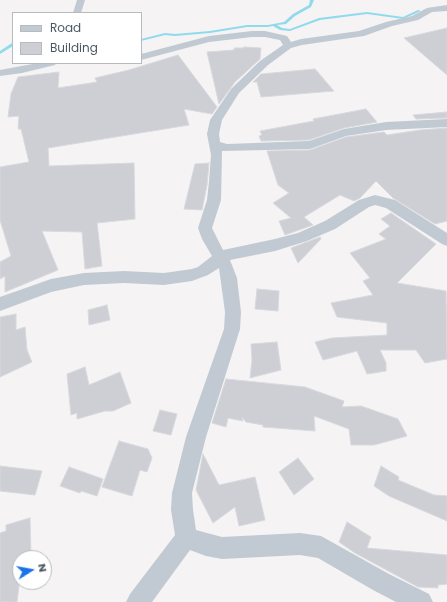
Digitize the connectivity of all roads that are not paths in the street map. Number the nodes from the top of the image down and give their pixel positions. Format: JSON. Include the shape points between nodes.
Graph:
{"nodes":[{"id":1,"x":81,"y":0,"type":"edge"},
{"id":2,"x":447,"y":8,"type":"edge"},
{"id":3,"x":78,"y":12,"type":"edge"},
{"id":4,"x":288,"y":46,"type":"junction"},
{"id":5,"x":142,"y":57,"type":"edge"},
{"id":6,"x":38,"y":64,"type":"edge"},
{"id":7,"x":0,"y":73,"type":"edge"},
{"id":8,"x":447,"y":123,"type":"edge"},
{"id":9,"x":215,"y":144,"type":"junction"},
{"id":10,"x":447,"y":240,"type":"edge"},
{"id":11,"x":221,"y":257,"type":"junction"},
{"id":12,"x":0,"y":304,"type":"edge"},
{"id":13,"x":186,"y":538,"type":"junction"},
{"id":14,"x":138,"y":602,"type":"edge"},
{"id":15,"x":421,"y":602,"type":"edge"}],
"edges":[{"from":1,"to":3,"type":"street"},
{"from":2,"to":4,"type":"street","via":[[430,10],[415,18],[351,36]]},
{"from":4,"to":5,"type":"street","via":[[284,38],[252,34],[209,39]]},
{"from":4,"to":9,"type":"street","via":[[264,63],[235,91],[216,120],[213,134]]},
{"from":6,"to":7,"type":"street","via":[[22,70]]},
{"from":8,"to":9,"type":"street","via":[[386,126],[344,133],[310,145],[226,148]]},
{"from":9,"to":11,"type":"street","via":[[218,167],[214,200],[205,228]]},
{"from":10,"to":11,"type":"street","via":[[390,204],[375,200],[364,202],[330,224],[296,240]]},
{"from":11,"to":12,"type":"street","via":[[203,271],[192,275],[164,279],[84,279],[51,286]]},
{"from":11,"to":13,"type":"street","via":[[230,278],[232,329],[196,437],[182,493]]},
{"from":13,"to":14,"type":"street"},
{"from":13,"to":15,"type":"street","via":[[222,548],[300,544],[321,547]]}]}
